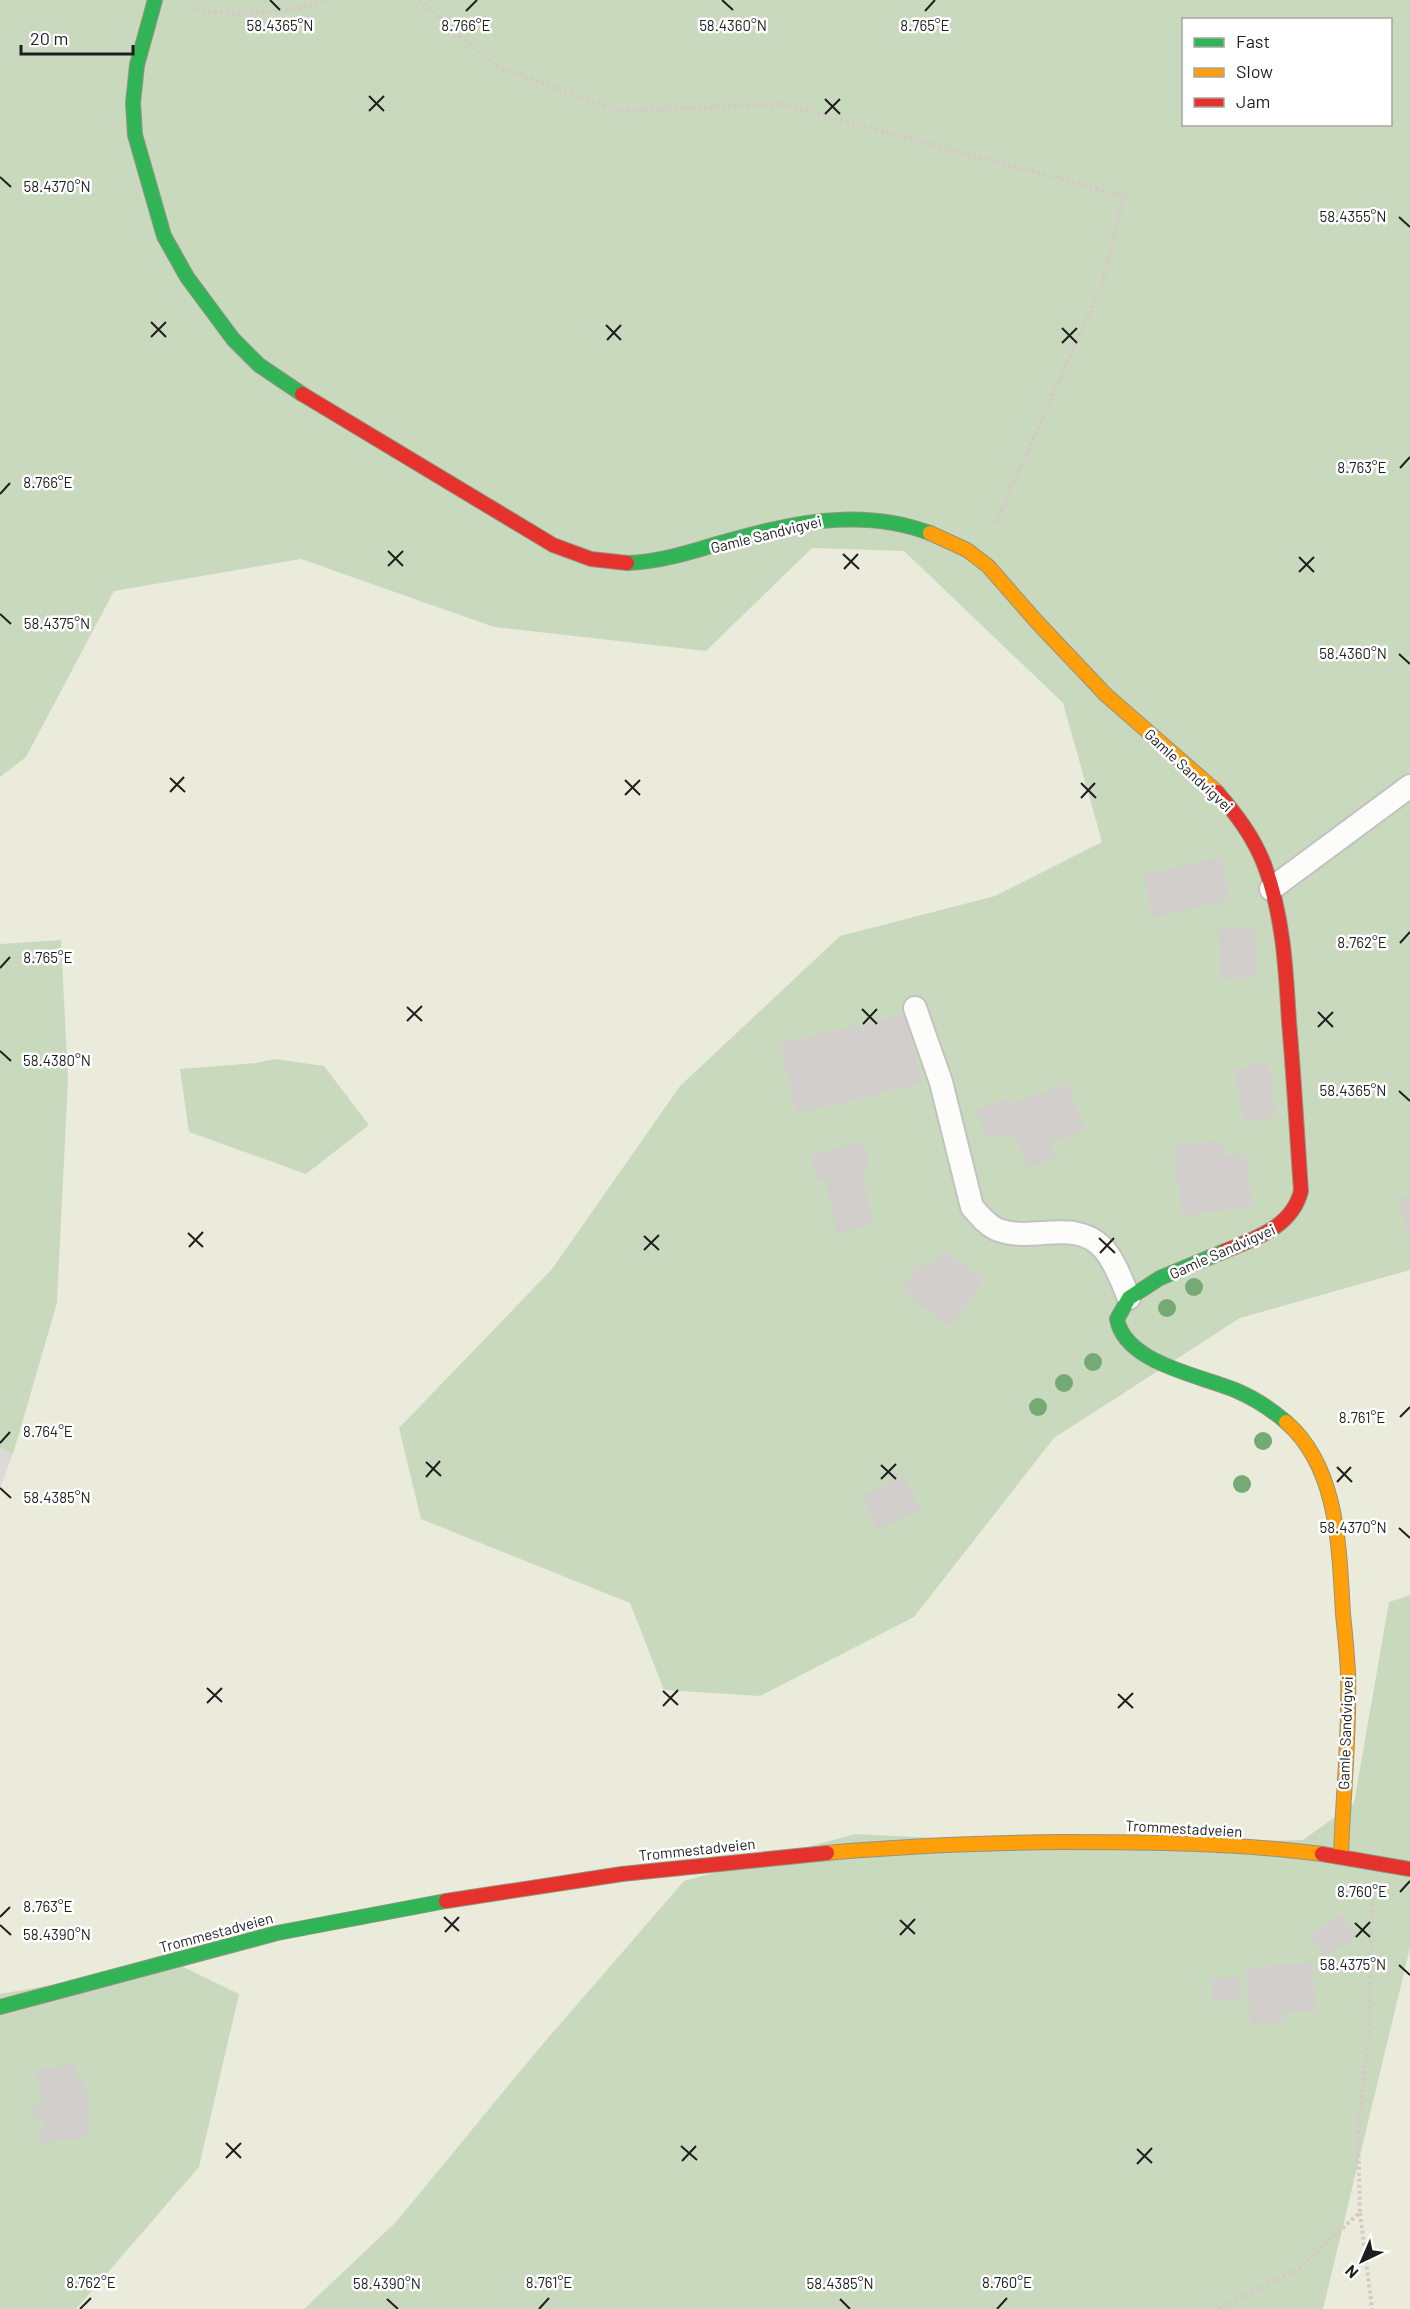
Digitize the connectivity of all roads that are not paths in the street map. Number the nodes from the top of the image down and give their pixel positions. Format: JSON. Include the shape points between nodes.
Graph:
{"nodes":[{"id":1,"x":155,"y":1,"type":"edge"},
{"id":2,"x":1410,"y":786,"type":"edge"},
{"id":3,"x":1271,"y":889,"type":"junction"},
{"id":4,"x":915,"y":1008,"type":"dead end"},
{"id":5,"x":1129,"y":1298,"type":"junction"},
{"id":6,"x":1341,"y":1855,"type":"junction"},
{"id":7,"x":1410,"y":1869,"type":"edge"},
{"id":8,"x":0,"y":2007,"type":"edge"}],
"edges":[{"from":1,"to":3,"type":"street","name":"Gamle Sandvigvei","via":[[137,65],[135,135],[164,236],[187,277],[233,339],[259,365],[553,545],[582,557],[606,563],[662,559],[826,518],[906,524],[943,537],[980,559],[1009,586],[1035,620],[1109,698],[1221,796],[1246,825]]},
{"from":2,"to":3,"type":"lane"},
{"from":3,"to":5,"type":"street","name":"Gamle Sandvigvei","via":[[1284,950],[1301,1191],[1298,1204],[1279,1226],[1265,1234],[1160,1278]]},
{"from":4,"to":5,"type":"lane","via":[[941,1082],[972,1207],[987,1223],[1003,1231],[1064,1231],[1084,1235],[1104,1249]]},
{"from":5,"to":6,"type":"street","name":"Gamle Sandvigvei","via":[[1117,1319],[1128,1342],[1148,1356],[1248,1396],[1289,1425],[1307,1446],[1331,1502],[1338,1538],[1348,1674]]},
{"from":6,"to":7,"type":"street","name":"Trommestadveien"},
{"from":6,"to":8,"type":"street","name":"Trommestadveien","via":[[1178,1843],[1083,1841],[916,1846],[602,1876],[278,1932]]}]}
